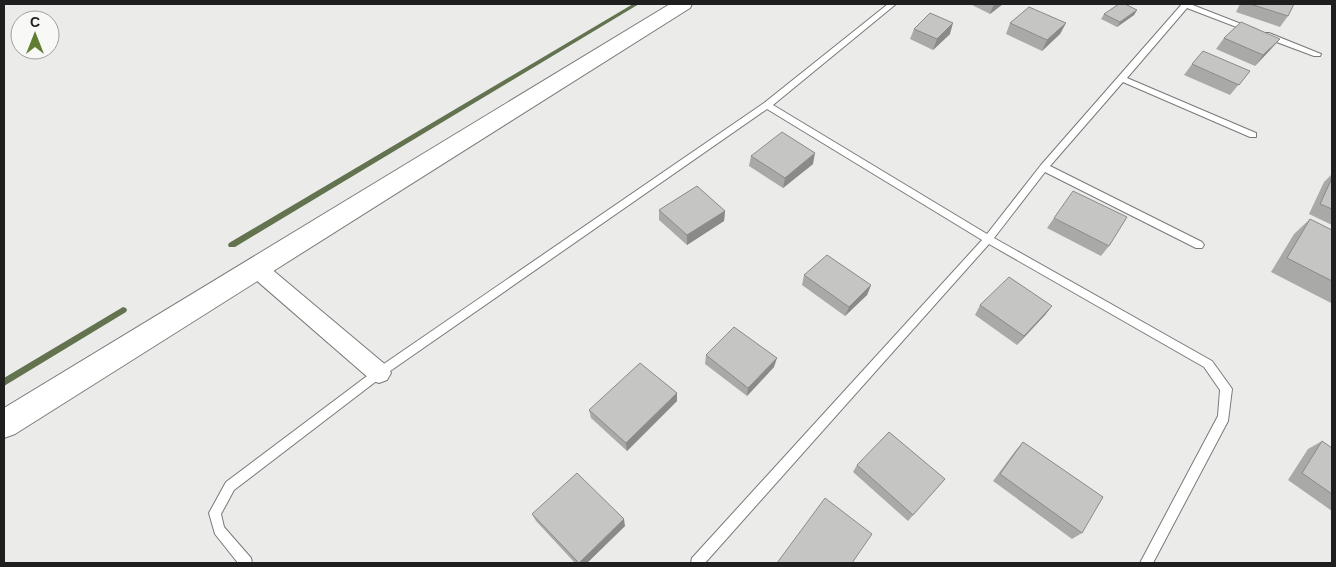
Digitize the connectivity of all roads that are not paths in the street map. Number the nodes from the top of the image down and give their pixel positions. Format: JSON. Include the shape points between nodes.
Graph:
{"nodes":[{"id":1,"x":683,"y":4,"type":"edge"},
{"id":2,"x":892,"y":4,"type":"edge"},
{"id":3,"x":1186,"y":5,"type":"edge"},
{"id":4,"x":1317,"y":54,"type":"dead end"},
{"id":5,"x":1122,"y":78,"type":"junction"},
{"id":6,"x":766,"y":105,"type":"junction"},
{"id":7,"x":1253,"y":135,"type":"dead end"},
{"id":8,"x":1044,"y":167,"type":"junction"},
{"id":9,"x":988,"y":238,"type":"junction"},
{"id":10,"x":1199,"y":245,"type":"dead end"},
{"id":11,"x":256,"y":268,"type":"junction"},
{"id":12,"x":378,"y":373,"type":"junction"},
{"id":13,"x":4,"y":424,"type":"edge"},
{"id":14,"x":246,"y":563,"type":"edge"},
{"id":15,"x":697,"y":563,"type":"edge"},
{"id":16,"x":1146,"y":563,"type":"edge"}],
"edges":[{"from":1,"to":11,"type":"street"},
{"from":2,"to":6,"type":"lane"},
{"from":3,"to":4,"type":"lane"},
{"from":3,"to":5,"type":"lane"},
{"from":5,"to":7,"type":"lane"},
{"from":5,"to":8,"type":"lane"},
{"from":6,"to":9,"type":"lane"},
{"from":6,"to":12,"type":"lane"},
{"from":8,"to":9,"type":"lane"},
{"from":8,"to":10,"type":"lane"},
{"from":9,"to":15,"type":"lane"},
{"from":9,"to":16,"type":"lane","via":[[1208,364],[1226,390],[1224,418]]},
{"from":11,"to":12,"type":"street"},
{"from":11,"to":13,"type":"street"},
{"from":12,"to":14,"type":"lane","via":[[230,486],[215,513],[219,530]]}]}
